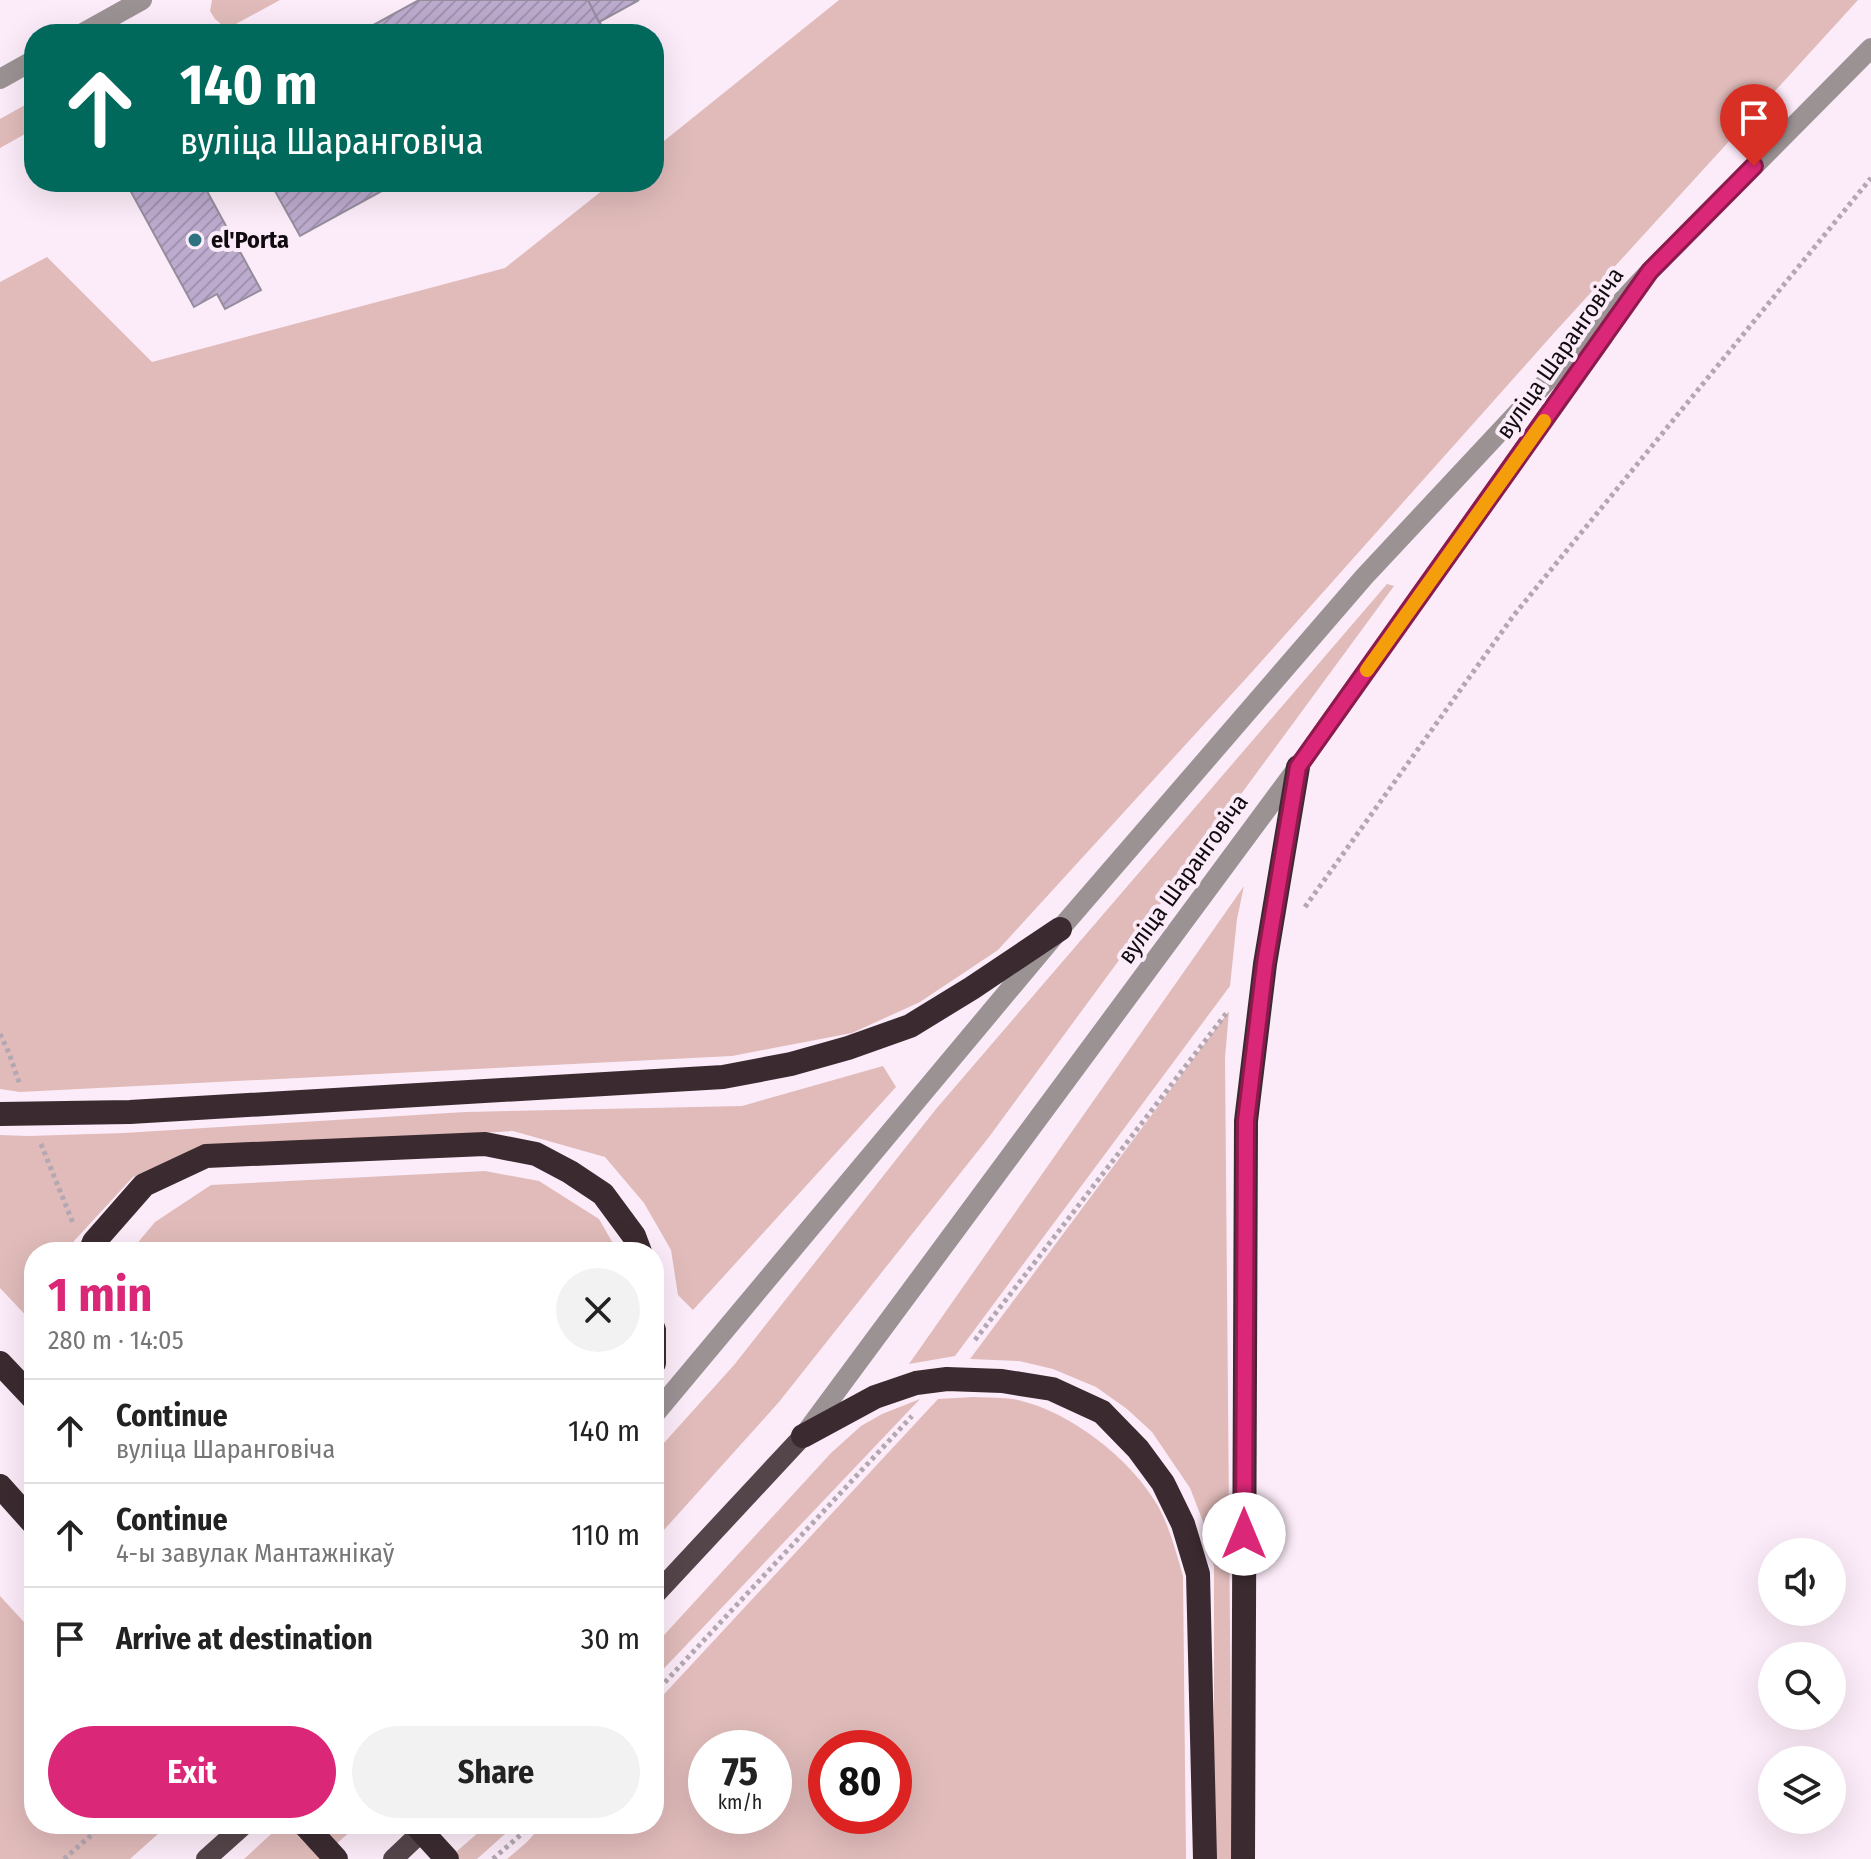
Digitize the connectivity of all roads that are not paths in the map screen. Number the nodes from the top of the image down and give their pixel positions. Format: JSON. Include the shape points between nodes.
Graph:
{"nodes":[{"id":1,"x":142,"y":0,"type":"edge"},
{"id":2,"x":99,"y":24,"type":"edge"},
{"id":3,"x":1871,"y":48,"type":"edge"},
{"id":4,"x":24,"y":66,"type":"edge"},
{"id":5,"x":0,"y":79,"type":"edge"},
{"id":6,"x":1650,"y":271,"type":"junction"},
{"id":7,"x":1298,"y":767,"type":"junction"},
{"id":8,"x":1060,"y":929,"type":"junction"},
{"id":9,"x":0,"y":1114,"type":"edge"},
{"id":10,"x":94,"y":1242,"type":"edge"},
{"id":11,"x":636,"y":1242,"type":"edge"},
{"id":12,"x":0,"y":1363,"type":"edge"},
{"id":13,"x":24,"y":1388,"type":"edge"},
{"id":14,"x":664,"y":1403,"type":"edge"},
{"id":15,"x":803,"y":1436,"type":"junction"},
{"id":16,"x":0,"y":1486,"type":"edge"},
{"id":17,"x":24,"y":1513,"type":"edge"},
{"id":18,"x":664,"y":1585,"type":"edge"},
{"id":19,"x":234,"y":1834,"type":"edge"},
{"id":20,"x":313,"y":1834,"type":"edge"},
{"id":21,"x":419,"y":1834,"type":"edge"},
{"id":22,"x":424,"y":1834,"type":"edge"},
{"id":23,"x":206,"y":1859,"type":"edge"},
{"id":24,"x":336,"y":1859,"type":"edge"},
{"id":25,"x":393,"y":1859,"type":"edge"},
{"id":26,"x":447,"y":1859,"type":"edge"},
{"id":27,"x":1205,"y":1859,"type":"edge"},
{"id":28,"x":1243,"y":1859,"type":"edge"}],
"edges":[{"from":1,"to":2,"type":"street"},
{"from":3,"to":6,"type":"street"},
{"from":4,"to":5,"type":"street"},
{"from":6,"to":7,"type":"street","name":"вуліца Шаранговіча"},
{"from":6,"to":8,"type":"street","name":"вуліца Шаранговіча","via":[[1364,577]]},
{"from":7,"to":15,"type":"street","name":"вуліца Шаранговіча"},
{"from":7,"to":28,"type":"highway","via":[[1265,964],[1246,1121]]},
{"from":8,"to":9,"type":"highway","via":[[910,1026],[791,1064],[723,1077],[130,1112]]},
{"from":8,"to":14,"type":"street","name":"вуліца Шаранговіча"},
{"from":10,"to":11,"type":"highway","via":[[144,1185],[206,1156],[485,1144],[536,1154],[570,1172],[603,1194]]},
{"from":12,"to":13,"type":"highway"},
{"from":15,"to":18,"type":"main road","name":"вуліца Шаранговіча"},
{"from":15,"to":27,"type":"highway","via":[[875,1397],[916,1383],[1002,1381],[1052,1389],[1102,1412],[1138,1449],[1183,1524],[1198,1574]]},
{"from":16,"to":17,"type":"highway"},
{"from":19,"to":23,"type":"main road"},
{"from":20,"to":24,"type":"highway"},
{"from":21,"to":25,"type":"main road"},
{"from":22,"to":26,"type":"highway","bridge":true}]}
